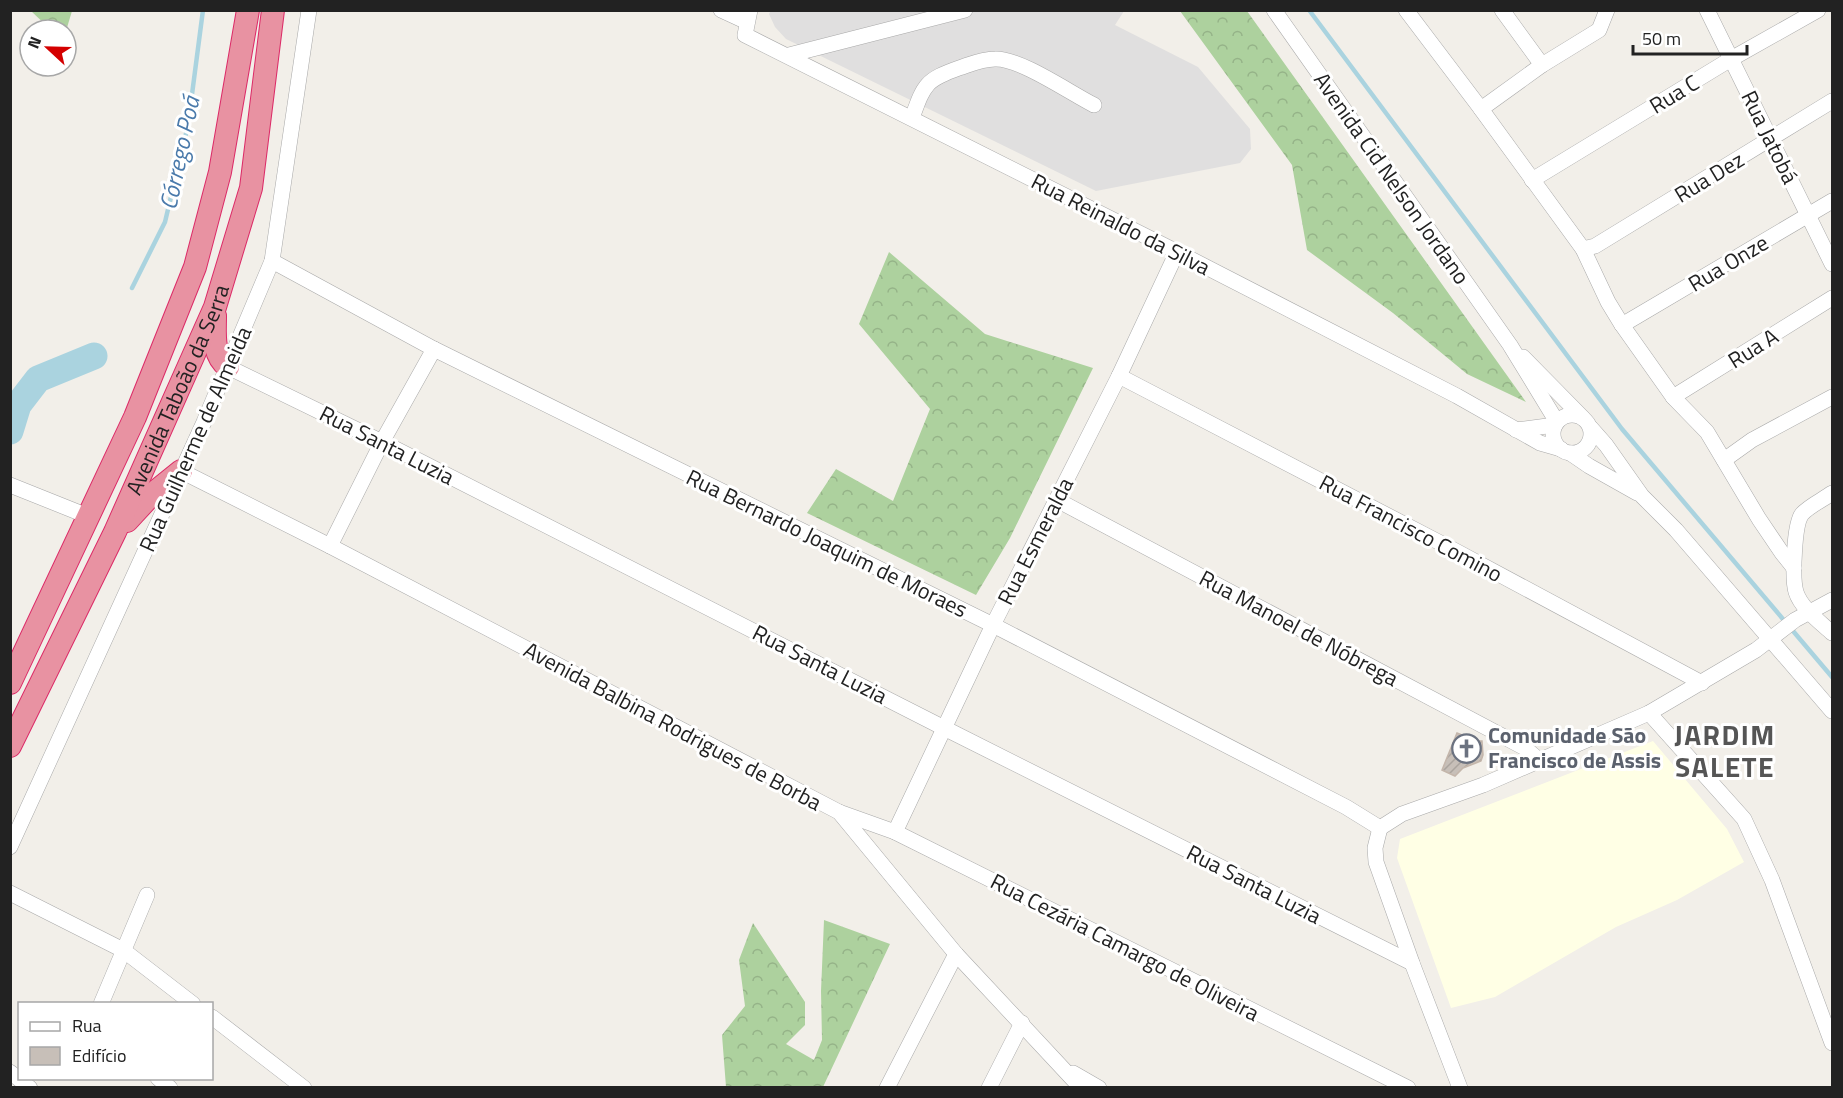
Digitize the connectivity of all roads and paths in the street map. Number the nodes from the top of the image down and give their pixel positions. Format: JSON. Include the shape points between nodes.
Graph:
{"nodes":[{"id":1,"x":248,"y":10,"type":"edge"},
{"id":2,"x":273,"y":10,"type":"edge"},
{"id":3,"x":309,"y":10,"type":"edge"},
{"id":4,"x":721,"y":10,"type":"edge"},
{"id":5,"x":965,"y":10,"type":"edge"},
{"id":6,"x":1274,"y":10,"type":"edge"},
{"id":7,"x":1406,"y":10,"type":"edge"},
{"id":8,"x":1502,"y":10,"type":"edge"},
{"id":9,"x":1607,"y":10,"type":"edge"},
{"id":10,"x":1707,"y":10,"type":"edge"},
{"id":11,"x":1818,"y":10,"type":"edge"},
{"id":12,"x":749,"y":16,"type":"edge"},
{"id":13,"x":789,"y":55,"type":"junction"},
{"id":14,"x":1731,"y":59,"type":"junction"},
{"id":15,"x":1542,"y":65,"type":"junction"},
{"id":16,"x":1833,"y":101,"type":"edge"},
{"id":17,"x":1094,"y":105,"type":"dead end"},
{"id":18,"x":1481,"y":109,"type":"junction"},
{"id":19,"x":912,"y":118,"type":"junction"},
{"id":20,"x":1772,"y":140,"type":"junction"},
{"id":21,"x":1532,"y":180,"type":"junction"},
{"id":22,"x":1833,"y":201,"type":"edge"},
{"id":23,"x":1809,"y":215,"type":"junction"},
{"id":24,"x":1582,"y":249,"type":"junction"},
{"id":25,"x":1177,"y":252,"type":"junction"},
{"id":26,"x":272,"y":261,"type":"junction"},
{"id":27,"x":1833,"y":264,"type":"edge"},
{"id":28,"x":1833,"y":298,"type":"edge"},
{"id":29,"x":215,"y":307,"type":"junction"},
{"id":30,"x":1622,"y":325,"type":"junction"},
{"id":31,"x":1510,"y":345,"type":"junction"},
{"id":32,"x":434,"y":349,"type":"junction"},
{"id":33,"x":228,"y":368,"type":"junction"},
{"id":34,"x":1119,"y":376,"type":"junction"},
{"id":35,"x":1673,"y":397,"type":"junction"},
{"id":36,"x":1833,"y":397,"type":"edge"},
{"id":37,"x":1556,"y":423,"type":"junction"},
{"id":38,"x":1587,"y":423,"type":"junction"},
{"id":39,"x":1516,"y":430,"type":"junction"},
{"id":40,"x":382,"y":442,"type":"junction"},
{"id":41,"x":1566,"y":451,"type":"junction"},
{"id":42,"x":1724,"y":460,"type":"junction"},
{"id":43,"x":181,"y":471,"type":"junction"},
{"id":44,"x":17,"y":487,"type":"edge"},
{"id":45,"x":1833,"y":493,"type":"edge"},
{"id":46,"x":1642,"y":496,"type":"junction"},
{"id":47,"x":1056,"y":500,"type":"junction"},
{"id":48,"x":90,"y":517,"type":"junction"},
{"id":49,"x":115,"y":532,"type":"junction"},
{"id":50,"x":330,"y":546,"type":"junction"},
{"id":51,"x":1794,"y":568,"type":"junction"},
{"id":52,"x":1833,"y":600,"type":"edge"},
{"id":53,"x":1809,"y":612,"type":"junction"},
{"id":54,"x":993,"y":624,"type":"junction"},
{"id":55,"x":1833,"y":633,"type":"edge"},
{"id":56,"x":1770,"y":639,"type":"junction"},
{"id":57,"x":10,"y":683,"type":"edge"},
{"id":58,"x":1702,"y":683,"type":"junction"},
{"id":59,"x":1833,"y":711,"type":"edge"},
{"id":60,"x":1648,"y":713,"type":"junction"},
{"id":61,"x":944,"y":728,"type":"junction"},
{"id":62,"x":10,"y":746,"type":"edge"},
{"id":63,"x":1539,"y":760,"type":"junction"},
{"id":64,"x":839,"y":812,"type":"junction"},
{"id":65,"x":1380,"y":828,"type":"junction"},
{"id":66,"x":895,"y":832,"type":"junction"},
{"id":67,"x":10,"y":847,"type":"edge"},
{"id":68,"x":10,"y":893,"type":"edge"},
{"id":69,"x":147,"y":894,"type":"dead end"},
{"id":70,"x":123,"y":950,"type":"junction"},
{"id":71,"x":956,"y":954,"type":"junction"},
{"id":72,"x":1412,"y":963,"type":"junction"},
{"id":73,"x":101,"y":1002,"type":"edge"},
{"id":74,"x":190,"y":1002,"type":"edge"},
{"id":75,"x":213,"y":1018,"type":"edge"},
{"id":76,"x":1022,"y":1023,"type":"junction"},
{"id":77,"x":1833,"y":1043,"type":"edge"},
{"id":78,"x":1062,"y":1067,"type":"junction"},
{"id":79,"x":304,"y":1088,"type":"edge"},
{"id":80,"x":887,"y":1088,"type":"edge"},
{"id":81,"x":989,"y":1088,"type":"edge"},
{"id":82,"x":1081,"y":1088,"type":"edge"},
{"id":83,"x":1099,"y":1088,"type":"edge"},
{"id":84,"x":1408,"y":1088,"type":"edge"},
{"id":85,"x":1460,"y":1088,"type":"edge"}],
"edges":[{"from":1,"to":48,"type":"highway","name":"Avenida Taboão da Serra","via":[[220,172],[195,267]]},
{"from":2,"to":29,"type":"highway","name":"Avenida Taboão da Serra","via":[[251,188]]},
{"from":3,"to":26,"type":"street","name":"Rua Guilherme de Almeida"},
{"from":4,"to":12,"type":"street"},
{"from":5,"to":13,"type":"street"},
{"from":6,"to":31,"type":"street","name":"Avenida Cid Nelson Jordano"},
{"from":7,"to":18,"type":"street"},
{"from":8,"to":15,"type":"street"},
{"from":9,"to":15,"type":"street","via":[[1599,30]]},
{"from":10,"to":14,"type":"street","name":"Rua Jatobá"},
{"from":11,"to":14,"type":"street","name":"Rua C"},
{"from":12,"to":13,"type":"street","name":"Rua Reinaldo da Silva","via":[[745,35]]},
{"from":13,"to":19,"type":"street","name":"Rua Reinaldo da Silva"},
{"from":14,"to":20,"type":"street","name":"Rua Jatobá"},
{"from":14,"to":21,"type":"street","name":"Rua C"},
{"from":15,"to":18,"type":"street"},
{"from":16,"to":20,"type":"street","name":"Rua Dez"},
{"from":17,"to":19,"type":"street","via":[[1018,64],[981,60],[930,80]]},
{"from":18,"to":21,"type":"street"},
{"from":19,"to":25,"type":"street","name":"Rua Reinaldo da Silva"},
{"from":20,"to":23,"type":"street","name":"Rua Jatobá"},
{"from":20,"to":24,"type":"street","name":"Rua Dez","via":[[1594,246]]},
{"from":21,"to":24,"type":"street"},
{"from":22,"to":23,"type":"street","name":"Rua Onze"},
{"from":23,"to":27,"type":"street","name":"Rua Jatobá"},
{"from":23,"to":30,"type":"street","name":"Rua Onze"},
{"from":24,"to":30,"type":"street"},
{"from":25,"to":34,"type":"street","name":"Rua Esmeralda"},
{"from":25,"to":39,"type":"street","name":"Rua Reinaldo da Silva"},
{"from":26,"to":32,"type":"street","name":"Rua Bernardo Joaquim de Moraes"},
{"from":26,"to":33,"type":"street","name":"Rua Guilherme de Almeida"},
{"from":28,"to":35,"type":"street","name":"Rua A"},
{"from":29,"to":33,"type":"highway","via":[[216,352]]},
{"from":29,"to":49,"type":"highway","name":"Avenida Taboão da Serra"},
{"from":30,"to":35,"type":"street"},
{"from":31,"to":37,"type":"street","name":"Avenida Cid Nelson Jordano"},
{"from":31,"to":38,"type":"street","name":"Avenida Cid Nelson Jordano"},
{"from":32,"to":40,"type":"street"},
{"from":32,"to":54,"type":"street","name":"Rua Bernardo Joaquim de Moraes"},
{"from":33,"to":40,"type":"street","name":"Rua Santa Luzia"},
{"from":33,"to":43,"type":"street","name":"Rua Guilherme de Almeida"},
{"from":34,"to":47,"type":"street","name":"Rua Esmeralda"},
{"from":34,"to":58,"type":"street","name":"Rua Francisco Comino"},
{"from":35,"to":42,"type":"street","via":[[1707,432]]},
{"from":36,"to":42,"type":"street","via":[[1752,440]]},
{"from":37,"to":38,"type":"street","via":[[1569,414]]},
{"from":37,"to":39,"type":"street"},
{"from":37,"to":41,"type":"street","via":[[1554,438]]},
{"from":38,"to":41,"type":"street","via":[[1591,440],[1588,446]]},
{"from":38,"to":46,"type":"street","name":"Avenida Cid Nelson Jordano"},
{"from":39,"to":41,"type":"street","name":"Rua Reinaldo da Silva","via":[[1540,444]]},
{"from":40,"to":50,"type":"street"},
{"from":40,"to":61,"type":"street","name":"Rua Santa Luzia"},
{"from":41,"to":46,"type":"street","name":"Avenida Cid Nelson Jordano"},
{"from":42,"to":51,"type":"street"},
{"from":43,"to":49,"type":"highway"},
{"from":43,"to":50,"type":"street","name":"Avenida Balbina Rodrigues de Borba"},
{"from":43,"to":67,"type":"street","name":"Rua Guilherme de Almeida"},
{"from":44,"to":48,"type":"street"},
{"from":45,"to":51,"type":"street","via":[[1802,514],[1797,526]]},
{"from":46,"to":56,"type":"street","name":"Avenida Cid Nelson Jordano"},
{"from":47,"to":54,"type":"street","name":"Rua Esmeralda"},
{"from":47,"to":63,"type":"street","name":"Rua Manoel de Nóbrega","via":[[1525,748]]},
{"from":48,"to":57,"type":"highway","name":"Avenida Taboão da Serra"},
{"from":49,"to":62,"type":"highway","name":"Avenida Taboão da Serra"},
{"from":50,"to":64,"type":"street","name":"Avenida Balbina Rodrigues de Borba"},
{"from":51,"to":53,"type":"street","via":[[1796,592]]},
{"from":52,"to":53,"type":"street"},
{"from":53,"to":55,"type":"street"},
{"from":53,"to":56,"type":"street"},
{"from":54,"to":61,"type":"street","name":"Rua Esmeralda"},
{"from":54,"to":65,"type":"street","name":"Rua Bernardo Joaquim de Moraes"},
{"from":56,"to":58,"type":"street"},
{"from":56,"to":59,"type":"street","name":"Avenida Cid Nelson Jordano"},
{"from":58,"to":60,"type":"street"},
{"from":60,"to":63,"type":"street"},
{"from":60,"to":77,"type":"street","via":[[1744,819],[1772,880]]},
{"from":61,"to":66,"type":"street","name":"Rua Esmeralda"},
{"from":61,"to":72,"type":"street","name":"Rua Santa Luzia"},
{"from":63,"to":65,"type":"street","via":[[1483,786],[1402,814]]},
{"from":64,"to":66,"type":"street","name":"Rua Cezária Camargo de Oliveira"},
{"from":64,"to":71,"type":"street","name":"Avenida Balbina Rodrigues de Borba"},
{"from":65,"to":72,"type":"street","via":[[1376,862]]},
{"from":66,"to":84,"type":"street","name":"Rua Cezária Camargo de Oliveira"},
{"from":68,"to":70,"type":"street"},
{"from":69,"to":70,"type":"street"},
{"from":70,"to":73,"type":"street"},
{"from":70,"to":74,"type":"street"},
{"from":71,"to":76,"type":"street","name":"Avenida Balbina Rodrigues de Borba"},
{"from":71,"to":80,"type":"street"},
{"from":72,"to":85,"type":"street"},
{"from":75,"to":79,"type":"street"},
{"from":76,"to":78,"type":"street","name":"Avenida Balbina Rodrigues de Borba"},
{"from":76,"to":81,"type":"street"},
{"from":78,"to":82,"type":"street","name":"Avenida Balbina Rodrigues de Borba"},
{"from":78,"to":83,"type":"street"}]}
